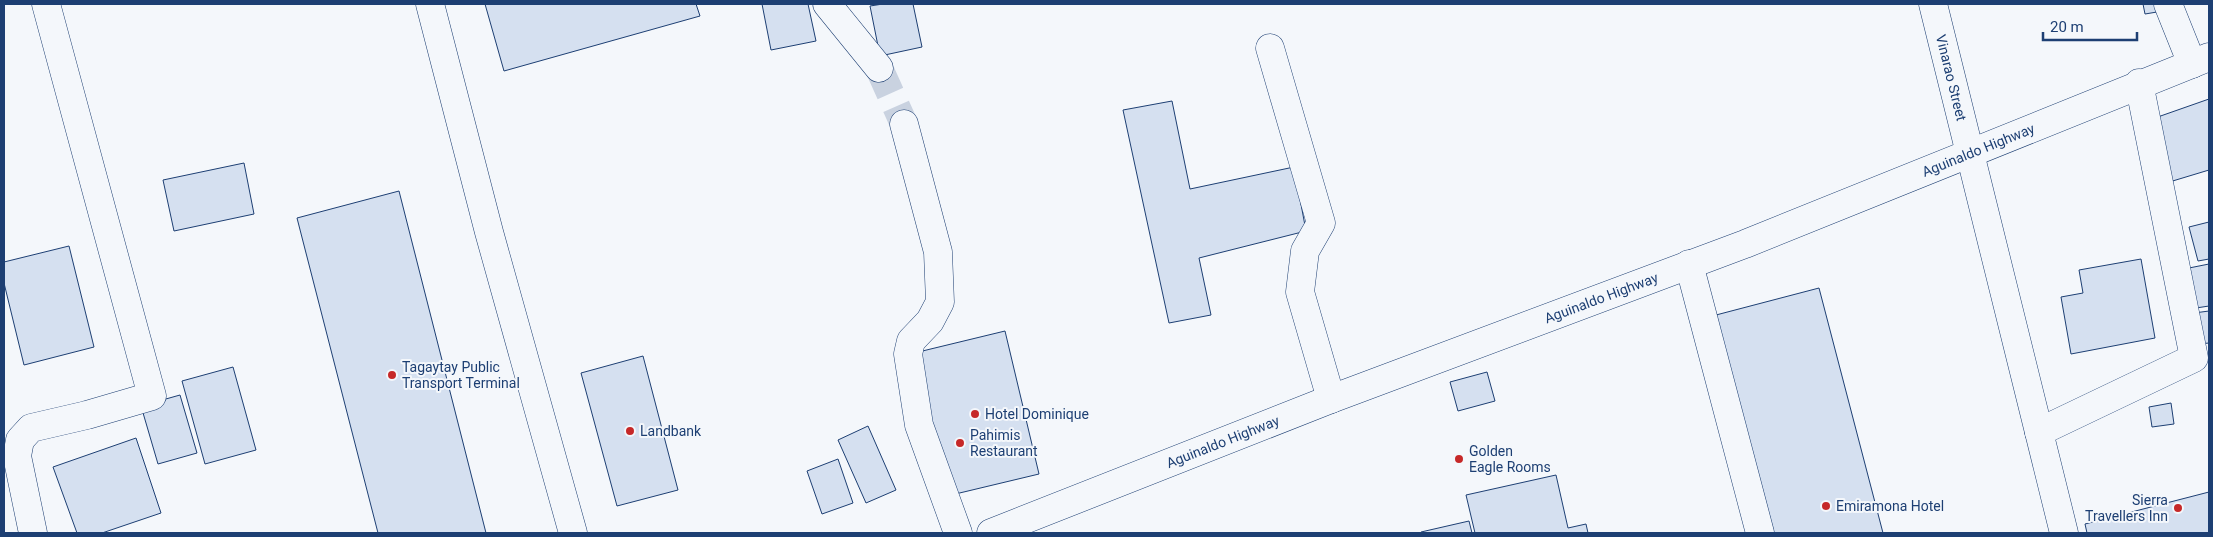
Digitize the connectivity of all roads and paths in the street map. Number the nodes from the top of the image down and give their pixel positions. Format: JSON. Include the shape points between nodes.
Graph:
{"nodes":[{"id":1,"x":46,"y":4,"type":"edge"},
{"id":2,"x":430,"y":4,"type":"edge"},
{"id":3,"x":827,"y":4,"type":"edge"},
{"id":4,"x":1933,"y":4,"type":"edge"},
{"id":5,"x":2168,"y":4,"type":"edge"},
{"id":6,"x":1270,"y":48,"type":"dead end"},
{"id":7,"x":2201,"y":60,"type":"edge"},
{"id":8,"x":879,"y":68,"type":"tunnel mouth"},
{"id":9,"x":2139,"y":84,"type":"junction"},
{"id":10,"x":904,"y":124,"type":"tunnel mouth"},
{"id":11,"x":1969,"y":152,"type":"junction"},
{"id":12,"x":1689,"y":264,"type":"junction"},
{"id":13,"x":1331,"y":399,"type":"junction"},
{"id":14,"x":2039,"y":432,"type":"junction"},
{"id":15,"x":33,"y":533,"type":"edge"},
{"id":16,"x":572,"y":533,"type":"edge"},
{"id":17,"x":958,"y":533,"type":"edge"},
{"id":18,"x":991,"y":533,"type":"edge"},
{"id":19,"x":1760,"y":533,"type":"edge"},
{"id":20,"x":2064,"y":533,"type":"edge"}],
"edges":[{"from":1,"to":15,"type":"street","via":[[152,396],[31,428],[20,440],[17,456]]},
{"from":2,"to":16,"type":"street"},
{"from":3,"to":8,"type":"street"},
{"from":4,"to":11,"type":"street","name":"Vinarao Street"},
{"from":5,"to":7,"type":"street"},
{"from":6,"to":13,"type":"street","via":[[1320,222],[1305,252],[1300,292]]},
{"from":7,"to":9,"type":"street","name":"Aguinaldo Highway"},
{"from":9,"to":11,"type":"street","name":"Aguinaldo Highway"},
{"from":9,"to":14,"type":"street","via":[[2194,358]]},
{"from":10,"to":17,"type":"street","via":[[938,252],[940,302],[930,321],[911,341],[908,354],[919,425]]},
{"from":11,"to":12,"type":"street","name":"Aguinaldo Highway"},
{"from":11,"to":14,"type":"street","name":"Vinarao Street"},
{"from":12,"to":13,"type":"street","name":"Aguinaldo Highway"},
{"from":12,"to":19,"type":"street"},
{"from":13,"to":18,"type":"street","name":"Aguinaldo Highway"},
{"from":14,"to":20,"type":"street","name":"Vinarao Street"}]}
